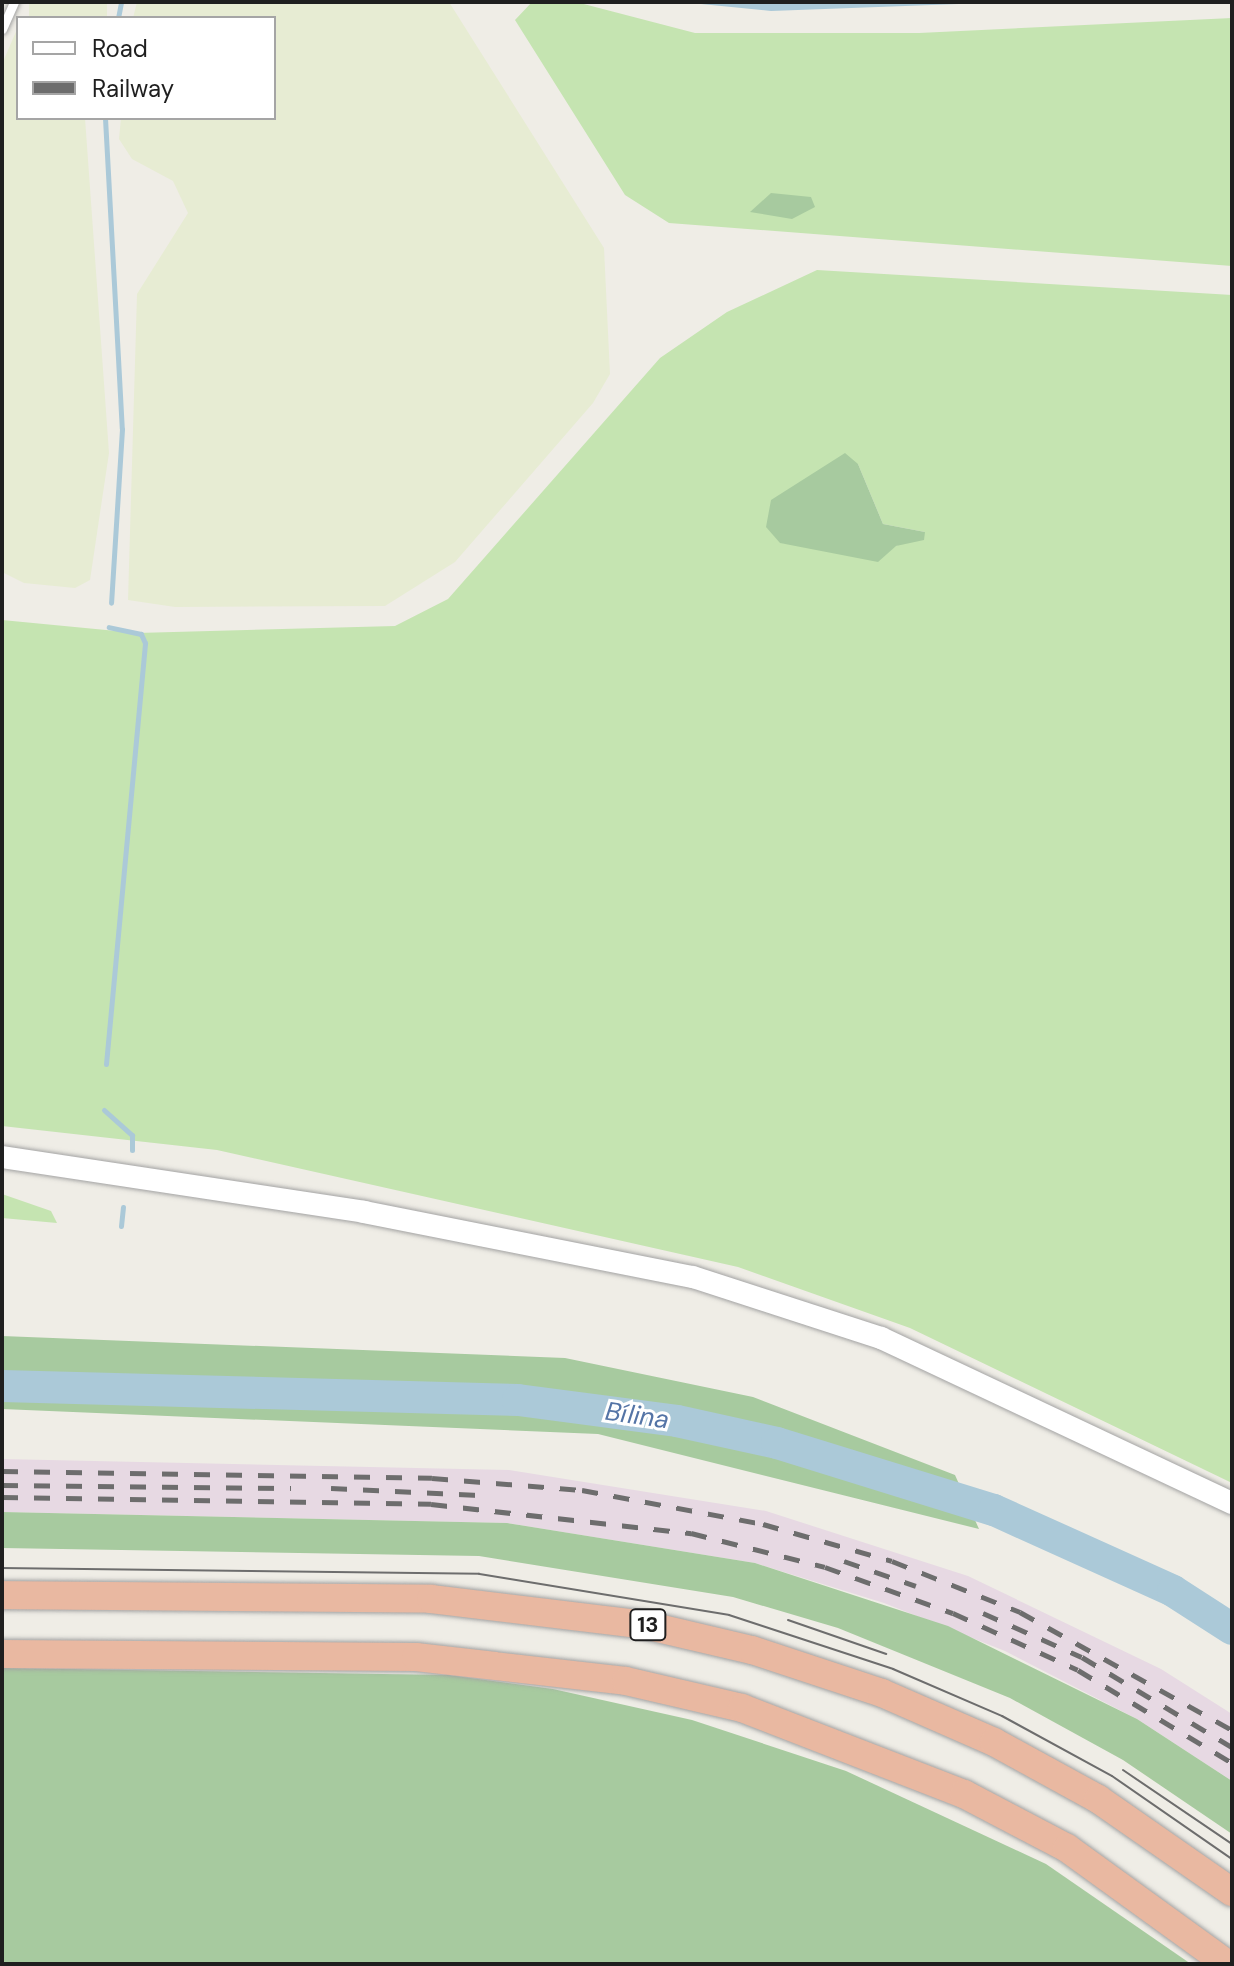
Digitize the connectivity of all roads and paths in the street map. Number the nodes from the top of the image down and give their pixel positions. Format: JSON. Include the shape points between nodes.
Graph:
{"nodes":[{"id":1,"x":14,"y":2,"type":"edge"},
{"id":2,"x":2,"y":29,"type":"edge"},
{"id":3,"x":2,"y":1157,"type":"edge"},
{"id":4,"x":1232,"y":1503,"type":"edge"},
{"id":5,"x":2,"y":1595,"type":"edge"},
{"id":6,"x":2,"y":1654,"type":"edge"},
{"id":7,"x":1232,"y":1892,"type":"edge"},
{"id":8,"x":1227,"y":1964,"type":"edge"}],
"edges":[{"from":1,"to":2,"type":"lane"},
{"from":3,"to":4,"type":"street","via":[[364,1212],[707,1281],[895,1344]]},
{"from":5,"to":7,"type":"highway","number":"13","via":[[431,1599],[645,1625],[752,1650],[882,1693],[994,1742],[1098,1799]]},
{"from":6,"to":8,"type":"highway","via":[[416,1657],[626,1681],[742,1708],[862,1749],[1067,1848]]}]}
